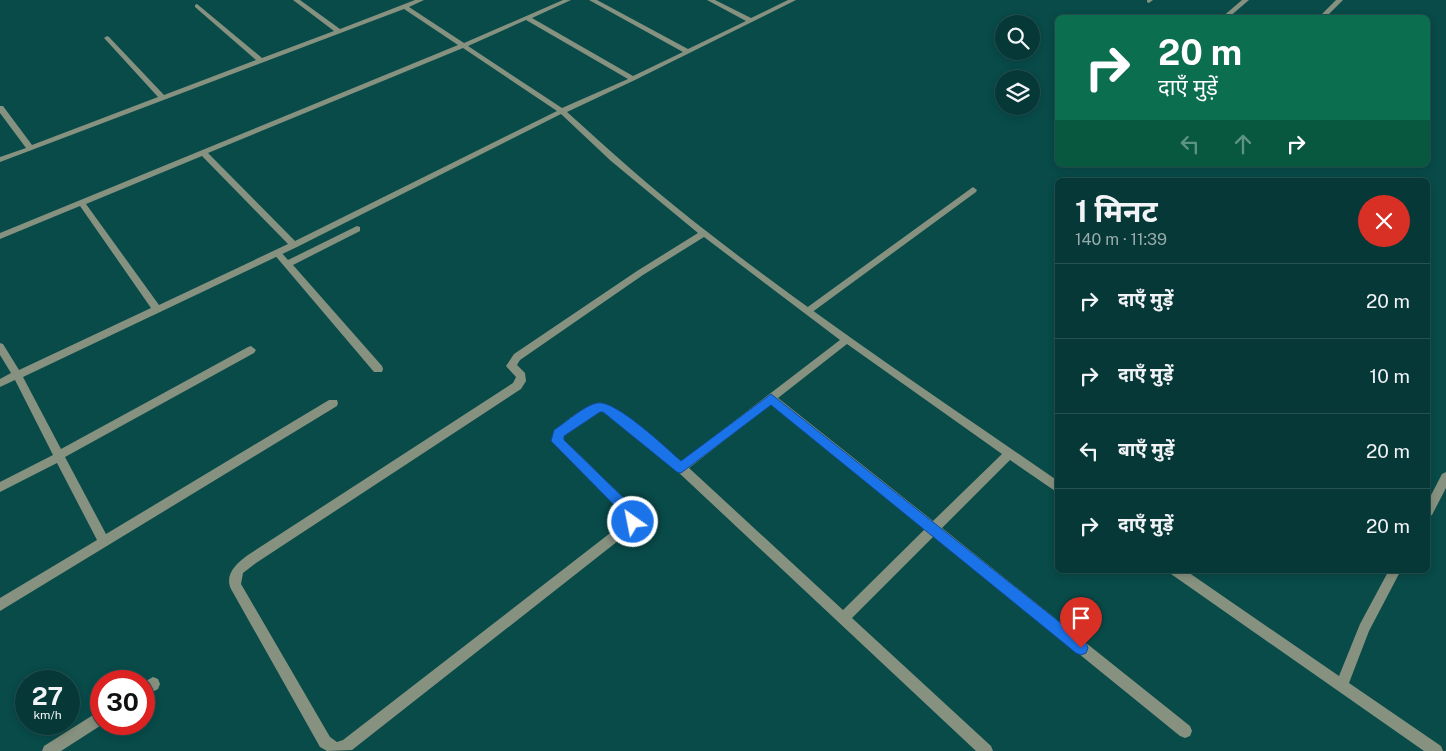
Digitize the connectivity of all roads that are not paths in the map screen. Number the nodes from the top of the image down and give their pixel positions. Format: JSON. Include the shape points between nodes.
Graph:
{"nodes":[{"id":1,"x":296,"y":0,"type":"edge"},
{"id":2,"x":421,"y":0,"type":"edge"},
{"id":3,"x":568,"y":0,"type":"edge"},
{"id":4,"x":592,"y":0,"type":"edge"},
{"id":5,"x":710,"y":0,"type":"edge"},
{"id":6,"x":793,"y":0,"type":"edge"},
{"id":7,"x":1246,"y":0,"type":"edge"},
{"id":8,"x":1340,"y":0,"type":"edge"},
{"id":9,"x":197,"y":6,"type":"dead end"},
{"id":10,"x":404,"y":6,"type":"junction"},
{"id":11,"x":1228,"y":15,"type":"edge"},
{"id":12,"x":1324,"y":15,"type":"edge"},
{"id":13,"x":527,"y":18,"type":"junction"},
{"id":14,"x":752,"y":20,"type":"junction"},
{"id":15,"x":339,"y":31,"type":"junction"},
{"id":16,"x":107,"y":38,"type":"dead end"},
{"id":17,"x":462,"y":46,"type":"junction"},
{"id":18,"x":688,"y":52,"type":"junction"},
{"id":19,"x":261,"y":61,"type":"junction"},
{"id":20,"x":633,"y":79,"type":"junction"},
{"id":21,"x":163,"y":98,"type":"junction"},
{"id":22,"x":0,"y":108,"type":"edge"},
{"id":23,"x":562,"y":111,"type":"junction"},
{"id":24,"x":30,"y":148,"type":"junction"},
{"id":25,"x":202,"y":152,"type":"junction"},
{"id":26,"x":0,"y":160,"type":"edge"},
{"id":27,"x":973,"y":190,"type":"dead end"},
{"id":28,"x":81,"y":202,"type":"junction"},
{"id":29,"x":357,"y":229,"type":"dead end"},
{"id":30,"x":704,"y":233,"type":"junction"},
{"id":31,"x":0,"y":236,"type":"edge"},
{"id":32,"x":294,"y":245,"type":"junction"},
{"id":33,"x":277,"y":253,"type":"junction"},
{"id":34,"x":288,"y":264,"type":"junction"},
{"id":35,"x":157,"y":309,"type":"junction"},
{"id":36,"x":808,"y":311,"type":"junction"},
{"id":37,"x":847,"y":339,"type":"junction"},
{"id":38,"x":0,"y":347,"type":"edge"},
{"id":39,"x":251,"y":350,"type":"dead end"},
{"id":40,"x":378,"y":369,"type":"dead end"},
{"id":41,"x":17,"y":375,"type":"junction"},
{"id":42,"x":0,"y":383,"type":"edge"},
{"id":43,"x":771,"y":398,"type":"junction"},
{"id":44,"x":333,"y":403,"type":"dead end"},
{"id":45,"x":1009,"y":454,"type":"junction"},
{"id":46,"x":59,"y":456,"type":"junction"},
{"id":47,"x":681,"y":468,"type":"junction"},
{"id":48,"x":1446,"y":477,"type":"edge"},
{"id":49,"x":1055,"y":486,"type":"edge"},
{"id":50,"x":0,"y":487,"type":"edge"},
{"id":51,"x":1430,"y":507,"type":"edge"},
{"id":52,"x":932,"y":530,"type":"junction"},
{"id":53,"x":104,"y":542,"type":"junction"},
{"id":54,"x":1179,"y":573,"type":"edge"},
{"id":55,"x":1394,"y":573,"type":"edge"},
{"id":56,"x":0,"y":605,"type":"edge"},
{"id":57,"x":843,"y":618,"type":"junction"},
{"id":58,"x":1341,"y":686,"type":"junction"},
{"id":59,"x":90,"y":725,"type":"edge"},
{"id":60,"x":1185,"y":731,"type":"dead end"},
{"id":61,"x":49,"y":751,"type":"edge"},
{"id":62,"x":986,"y":751,"type":"edge"},
{"id":63,"x":1436,"y":751,"type":"edge"}],
"edges":[{"from":1,"to":15,"type":"street"},
{"from":2,"to":10,"type":"street"},
{"from":3,"to":13,"type":"street"},
{"from":4,"to":18,"type":"street"},
{"from":5,"to":14,"type":"street"},
{"from":6,"to":14,"type":"street"},
{"from":7,"to":11,"type":"street"},
{"from":8,"to":12,"type":"street"},
{"from":9,"to":19,"type":"street"},
{"from":10,"to":15,"type":"street"},
{"from":10,"to":17,"type":"street"},
{"from":13,"to":17,"type":"street"},
{"from":13,"to":20,"type":"street"},
{"from":14,"to":18,"type":"street"},
{"from":15,"to":19,"type":"street"},
{"from":16,"to":21,"type":"street"},
{"from":17,"to":23,"type":"street"},
{"from":17,"to":25,"type":"street"},
{"from":18,"to":20,"type":"street"},
{"from":19,"to":21,"type":"street"},
{"from":20,"to":23,"type":"street"},
{"from":21,"to":24,"type":"street"},
{"from":22,"to":24,"type":"street"},
{"from":23,"to":30,"type":"street","via":[[614,159]]},
{"from":23,"to":32,"type":"street"},
{"from":24,"to":26,"type":"street"},
{"from":25,"to":28,"type":"street"},
{"from":25,"to":32,"type":"street"},
{"from":27,"to":36,"type":"street"},
{"from":28,"to":31,"type":"street"},
{"from":28,"to":35,"type":"street"},
{"from":29,"to":34,"type":"street"},
{"from":30,"to":36,"type":"street"},
{"from":30,"to":47,"type":"street","via":[[517,357],[511,366],[521,376],[522,381],[517,386],[241,566],[235,575],[235,585],[325,742],[336,749],[347,745],[633,522],[632,514],[558,441],[559,434],[597,407],[605,407]]},
{"from":32,"to":33,"type":"street"},
{"from":33,"to":34,"type":"street"},
{"from":33,"to":35,"type":"street"},
{"from":34,"to":40,"type":"street"},
{"from":35,"to":41,"type":"street"},
{"from":36,"to":37,"type":"street"},
{"from":37,"to":43,"type":"street"},
{"from":37,"to":45,"type":"street"},
{"from":38,"to":41,"type":"street"},
{"from":39,"to":46,"type":"street"},
{"from":41,"to":42,"type":"street"},
{"from":41,"to":46,"type":"street"},
{"from":43,"to":47,"type":"street"},
{"from":43,"to":52,"type":"street"},
{"from":44,"to":53,"type":"street"},
{"from":45,"to":49,"type":"street"},
{"from":45,"to":52,"type":"street"},
{"from":46,"to":50,"type":"street"},
{"from":46,"to":53,"type":"street"},
{"from":47,"to":57,"type":"street"},
{"from":48,"to":51,"type":"street"},
{"from":52,"to":57,"type":"street"},
{"from":52,"to":60,"type":"street"},
{"from":53,"to":56,"type":"street"},
{"from":54,"to":58,"type":"street"},
{"from":55,"to":58,"type":"street","via":[[1364,628]]},
{"from":57,"to":62,"type":"street"},
{"from":58,"to":63,"type":"street"},
{"from":59,"to":61,"type":"street"}]}
